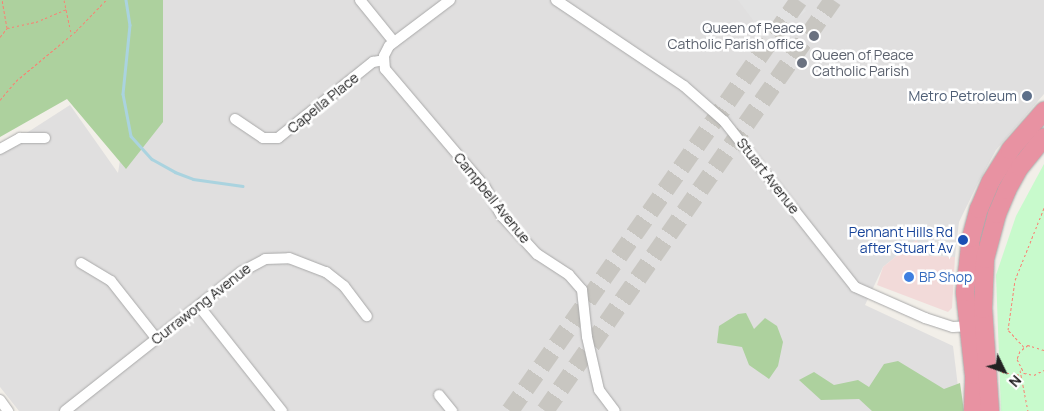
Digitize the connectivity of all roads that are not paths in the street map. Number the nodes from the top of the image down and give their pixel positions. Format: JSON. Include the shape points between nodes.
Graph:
{"nodes":[{"id":1,"x":360,"y":0,"type":"edge"},
{"id":2,"x":450,"y":0,"type":"edge"},
{"id":3,"x":556,"y":0,"type":"edge"},
{"id":4,"x":394,"y":42,"type":"junction"},
{"id":5,"x":384,"y":60,"type":"junction"},
{"id":6,"x":1044,"y":111,"type":"edge"},
{"id":7,"x":235,"y":119,"type":"dead end"},
{"id":8,"x":1044,"y":137,"type":"edge"},
{"id":9,"x":45,"y":138,"type":"dead end"},
{"id":10,"x":0,"y":149,"type":"edge"},
{"id":11,"x":81,"y":263,"type":"dead end"},
{"id":12,"x":199,"y":306,"type":"junction"},
{"id":13,"x":367,"y":316,"type":"dead end"},
{"id":14,"x":976,"y":326,"type":"junction"},
{"id":15,"x":156,"y":338,"type":"junction"},
{"id":16,"x":438,"y":395,"type":"dead end"},
{"id":17,"x":0,"y":400,"type":"edge"},
{"id":18,"x":8,"y":411,"type":"edge"},
{"id":19,"x":65,"y":411,"type":"edge"},
{"id":20,"x":282,"y":411,"type":"edge"},
{"id":21,"x":452,"y":411,"type":"edge"},
{"id":22,"x":615,"y":411,"type":"edge"},
{"id":23,"x":973,"y":411,"type":"edge"},
{"id":24,"x":990,"y":411,"type":"edge"}],
"edges":[{"from":1,"to":4,"type":"street"},
{"from":2,"to":4,"type":"street"},
{"from":3,"to":14,"type":"street","name":"Stuart Avenue","via":[[684,86],[724,120],[855,287],[925,318],[953,327]]},
{"from":4,"to":5,"type":"street"},
{"from":5,"to":7,"type":"street","name":"Capella Place","via":[[373,62],[278,138],[263,138]]},
{"from":5,"to":22,"type":"street","name":"Campbell Avenue","via":[[392,78],[485,187],[502,216],[538,254],[569,275],[582,290],[587,337],[599,390]]},
{"from":6,"to":14,"type":"highway","via":[[1010,150],[979,209],[967,262]]},
{"from":8,"to":14,"type":"highway","via":[[1020,167],[997,214],[985,259]]},
{"from":9,"to":10,"type":"street","via":[[20,138]]},
{"from":11,"to":15,"type":"street","via":[[111,281]]},
{"from":12,"to":13,"type":"street","name":"Currawong Avenue","via":[[254,262],[282,258],[302,261],[336,278]]},
{"from":12,"to":15,"type":"street","name":"Currawong Avenue"},
{"from":12,"to":20,"type":"street"},
{"from":14,"to":23,"type":"highway"},
{"from":14,"to":24,"type":"highway"},
{"from":15,"to":19,"type":"street","name":"Currawong Avenue"},
{"from":16,"to":21,"type":"street"},
{"from":17,"to":18,"type":"street"}]}
